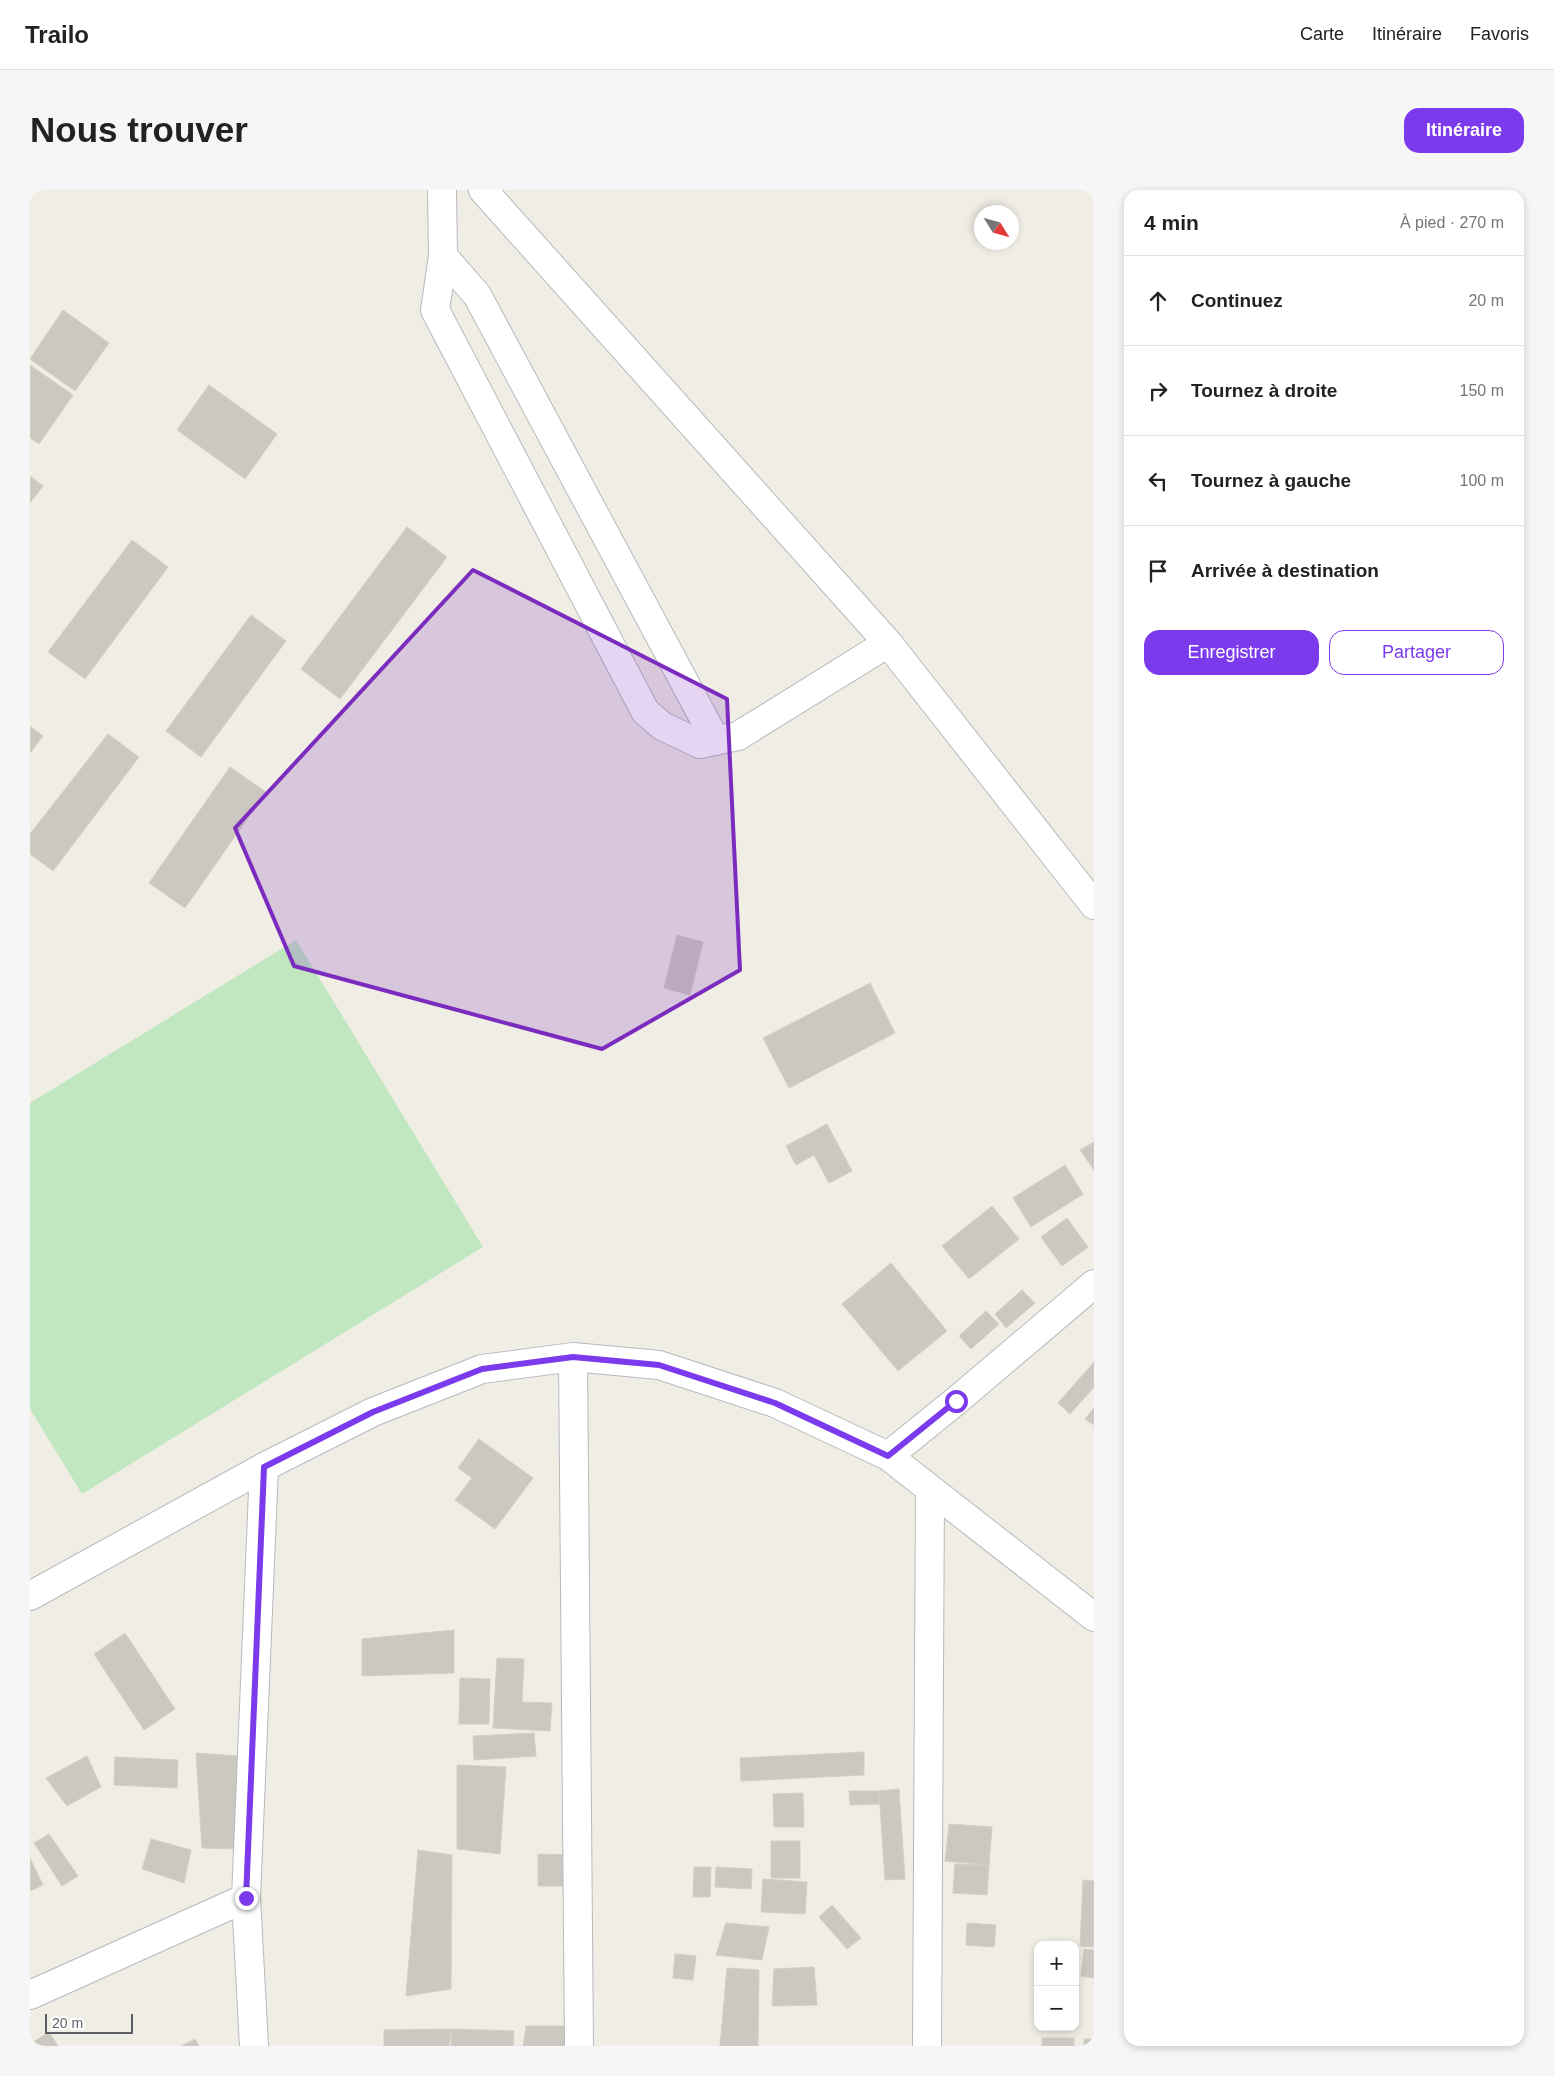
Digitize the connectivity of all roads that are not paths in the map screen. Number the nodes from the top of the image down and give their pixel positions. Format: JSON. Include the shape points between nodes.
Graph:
{"nodes":[{"id":1,"x":442,"y":190,"type":"edge"},
{"id":2,"x":483,"y":190,"type":"edge"},
{"id":3,"x":443,"y":256,"type":"junction"},
{"id":4,"x":888,"y":643,"type":"junction"},
{"id":5,"x":716,"y":741,"type":"junction"},
{"id":6,"x":1094,"y":905,"type":"edge"},
{"id":7,"x":1094,"y":1284,"type":"edge"},
{"id":8,"x":573,"y":1357,"type":"junction"},
{"id":9,"x":888,"y":1456,"type":"junction"},
{"id":10,"x":264,"y":1467,"type":"junction"},
{"id":11,"x":930,"y":1489,"type":"junction"},
{"id":12,"x":30,"y":1596,"type":"edge"},
{"id":13,"x":1094,"y":1617,"type":"edge"},
{"id":14,"x":246,"y":1898,"type":"junction"},
{"id":15,"x":30,"y":1995,"type":"edge"},
{"id":16,"x":254,"y":2046,"type":"edge"},
{"id":17,"x":579,"y":2046,"type":"edge"},
{"id":18,"x":927,"y":2046,"type":"edge"}],
"edges":[{"from":1,"to":3,"type":"street"},
{"from":2,"to":4,"type":"street"},
{"from":3,"to":5,"type":"street","via":[[477,295]]},
{"from":3,"to":5,"type":"street","via":[[435,310],[645,711],[662,726],[700,744]]},
{"from":4,"to":5,"type":"street","via":[[738,736]]},
{"from":4,"to":6,"type":"street"},
{"from":7,"to":9,"type":"street"},
{"from":8,"to":9,"type":"street","via":[[659,1365],[775,1403]]},
{"from":8,"to":10,"type":"street","via":[[482,1369],[373,1412]]},
{"from":8,"to":17,"type":"street"},
{"from":9,"to":11,"type":"street"},
{"from":10,"to":12,"type":"street"},
{"from":10,"to":14,"type":"street"},
{"from":11,"to":13,"type":"street"},
{"from":11,"to":18,"type":"street"},
{"from":14,"to":15,"type":"street"},
{"from":14,"to":16,"type":"street"}]}
